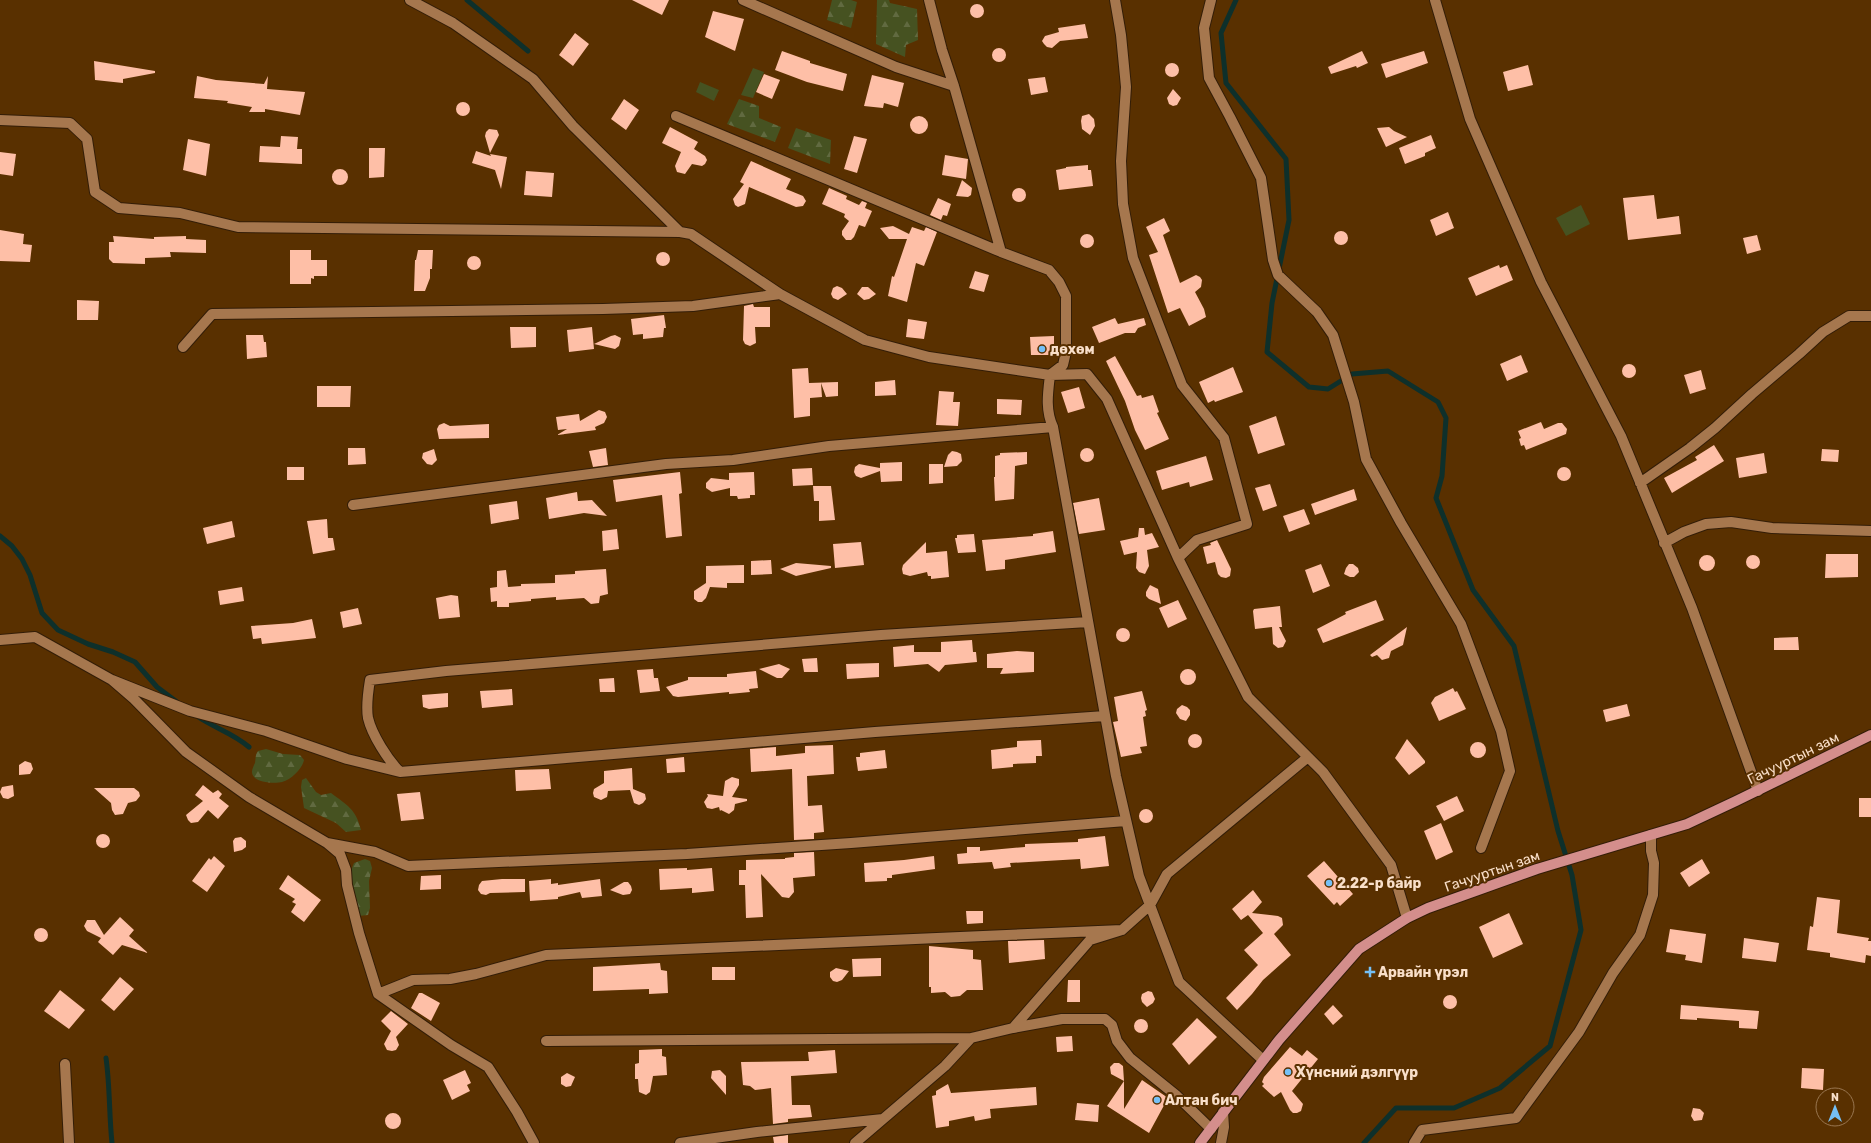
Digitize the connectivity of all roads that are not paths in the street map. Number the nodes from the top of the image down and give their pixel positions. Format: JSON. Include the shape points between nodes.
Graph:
{"nodes":[{"id":1,"x":410,"y":0,"type":"edge"},
{"id":2,"x":743,"y":0,"type":"edge"},
{"id":3,"x":929,"y":0,"type":"edge"},
{"id":4,"x":1115,"y":0,"type":"edge"},
{"id":5,"x":1212,"y":0,"type":"edge"},
{"id":6,"x":1435,"y":0,"type":"edge"},
{"id":7,"x":954,"y":86,"type":"junction"},
{"id":8,"x":676,"y":116,"type":"dead end"},
{"id":9,"x":0,"y":120,"type":"edge"},
{"id":10,"x":680,"y":232,"type":"junction"},
{"id":11,"x":1001,"y":252,"type":"junction"},
{"id":12,"x":780,"y":294,"type":"junction"},
{"id":13,"x":1871,"y":316,"type":"edge"},
{"id":14,"x":183,"y":347,"type":"dead end"},
{"id":15,"x":1050,"y":375,"type":"junction"},
{"id":16,"x":1053,"y":427,"type":"junction"},
{"id":17,"x":1640,"y":483,"type":"junction"},
{"id":18,"x":353,"y":505,"type":"dead end"},
{"id":19,"x":1871,"y":532,"type":"edge"},
{"id":20,"x":1664,"y":543,"type":"junction"},
{"id":21,"x":1178,"y":558,"type":"junction"},
{"id":22,"x":1088,"y":622,"type":"junction"},
{"id":23,"x":0,"y":640,"type":"edge"},
{"id":24,"x":112,"y":680,"type":"junction"},
{"id":25,"x":1105,"y":716,"type":"junction"},
{"id":26,"x":1871,"y":735,"type":"edge"},
{"id":27,"x":1308,"y":757,"type":"junction"},
{"id":28,"x":400,"y":772,"type":"junction"},
{"id":29,"x":1758,"y":791,"type":"junction"},
{"id":30,"x":1126,"y":821,"type":"junction"},
{"id":31,"x":1651,"y":835,"type":"junction"},
{"id":32,"x":327,"y":843,"type":"junction"},
{"id":33,"x":1481,"y":848,"type":"dead end"},
{"id":34,"x":1150,"y":905,"type":"junction"},
{"id":35,"x":1407,"y":918,"type":"junction"},
{"id":36,"x":1122,"y":930,"type":"junction"},
{"id":37,"x":378,"y":994,"type":"junction"},
{"id":38,"x":1013,"y":1028,"type":"junction"},
{"id":39,"x":971,"y":1038,"type":"junction"},
{"id":40,"x":546,"y":1041,"type":"dead end"},
{"id":41,"x":1263,"y":1060,"type":"junction"},
{"id":42,"x":65,"y":1064,"type":"dead end"},
{"id":43,"x":1223,"y":1112,"type":"junction"},
{"id":44,"x":883,"y":1119,"type":"junction"},
{"id":45,"x":1210,"y":1129,"type":"junction"},
{"id":46,"x":69,"y":1143,"type":"edge"},
{"id":47,"x":534,"y":1143,"type":"edge"},
{"id":48,"x":680,"y":1143,"type":"edge"},
{"id":49,"x":855,"y":1143,"type":"edge"},
{"id":50,"x":1200,"y":1143,"type":"edge"},
{"id":51,"x":1221,"y":1143,"type":"edge"},
{"id":52,"x":1414,"y":1143,"type":"edge"}],
"edges":[{"from":1,"to":10,"type":"street","via":[[453,23],[533,79],[573,126]]},
{"from":2,"to":7,"type":"street","via":[[896,67]]},
{"from":3,"to":7,"type":"street"},
{"from":4,"to":21,"type":"street","via":[[1126,87],[1121,161],[1123,204],[1133,258],[1182,385],[1224,438],[1247,524],[1197,540]]},
{"from":5,"to":33,"type":"street","via":[[1204,28],[1208,78],[1261,178],[1272,260],[1278,275],[1317,312],[1333,335],[1354,402],[1366,459],[1461,624],[1501,731],[1510,771]]},
{"from":6,"to":17,"type":"street","via":[[1470,119],[1541,282],[1621,436]]},
{"from":7,"to":11,"type":"street"},
{"from":8,"to":11,"type":"street"},
{"from":9,"to":10,"type":"street","via":[[70,123],[87,139],[95,192],[119,208],[180,213],[238,227]]},
{"from":10,"to":12,"type":"street","via":[[692,234]]},
{"from":11,"to":15,"type":"street","via":[[1049,270],[1066,296],[1066,352],[1063,365]]},
{"from":12,"to":14,"type":"street","via":[[686,307],[212,314]]},
{"from":12,"to":15,"type":"street","via":[[865,340],[929,357]]},
{"from":13,"to":17,"type":"street","via":[[1849,316],[1823,332],[1715,428]]},
{"from":15,"to":16,"type":"street","via":[[1047,397]]},
{"from":15,"to":21,"type":"street","via":[[1087,374],[1107,399]]},
{"from":16,"to":18,"type":"street","via":[[829,446],[733,460],[666,464]]},
{"from":16,"to":22,"type":"street"},
{"from":17,"to":20,"type":"street"},
{"from":19,"to":20,"type":"street","via":[[1772,528],[1731,522],[1706,524]]},
{"from":20,"to":29,"type":"street","via":[[1692,608]]},
{"from":21,"to":27,"type":"street","via":[[1248,697]]},
{"from":22,"to":25,"type":"street"},
{"from":22,"to":28,"type":"street","via":[[880,635],[446,671],[370,680],[368,719],[388,760]]},
{"from":23,"to":24,"type":"street","via":[[36,637]]},
{"from":24,"to":28,"type":"street","via":[[190,711],[266,731],[347,759]]},
{"from":24,"to":32,"type":"street","via":[[186,752],[249,797]]},
{"from":25,"to":28,"type":"street","via":[[875,732]]},
{"from":25,"to":30,"type":"street"},
{"from":26,"to":29,"type":"main road","name":"Гачууртын зам"},
{"from":27,"to":34,"type":"street","via":[[1167,874]]},
{"from":27,"to":35,"type":"street","via":[[1323,772],[1391,865]]},
{"from":29,"to":31,"type":"main road","name":"Гачууртын зам","via":[[1687,824]]},
{"from":30,"to":32,"type":"street","via":[[687,854],[408,866],[375,852]]},
{"from":30,"to":34,"type":"street","via":[[1139,876]]},
{"from":31,"to":35,"type":"main road","name":"Гачууртын зам","via":[[1537,869]]},
{"from":31,"to":52,"type":"street","via":[[1654,863],[1653,895],[1640,935],[1613,973],[1579,1032],[1516,1118],[1422,1130]]},
{"from":32,"to":37,"type":"street","via":[[340,854],[346,870],[347,885],[359,933]]},
{"from":34,"to":36,"type":"street"},
{"from":34,"to":41,"type":"street","via":[[1179,982]]},
{"from":35,"to":41,"type":"main road","name":"Гачууртын зам","via":[[1359,949]]},
{"from":36,"to":37,"type":"street","via":[[546,955],[450,979],[413,980]]},
{"from":36,"to":38,"type":"street","via":[[1090,940]]},
{"from":37,"to":47,"type":"street","via":[[488,1067]]},
{"from":38,"to":39,"type":"street"},
{"from":38,"to":45,"type":"street","via":[[1062,1019],[1106,1019],[1112,1025],[1117,1041],[1130,1058],[1177,1096]]},
{"from":39,"to":40,"type":"street"},
{"from":39,"to":44,"type":"street","via":[[945,1066]]},
{"from":41,"to":43,"type":"main road","name":"Гачууртын зам"},
{"from":42,"to":46,"type":"street"},
{"from":43,"to":45,"type":"main road","name":"Гачууртын зам"},
{"from":43,"to":51,"type":"street"},
{"from":44,"to":48,"type":"street"},
{"from":44,"to":49,"type":"street"},
{"from":45,"to":50,"type":"main road","name":"Гачууртын зам"}]}
